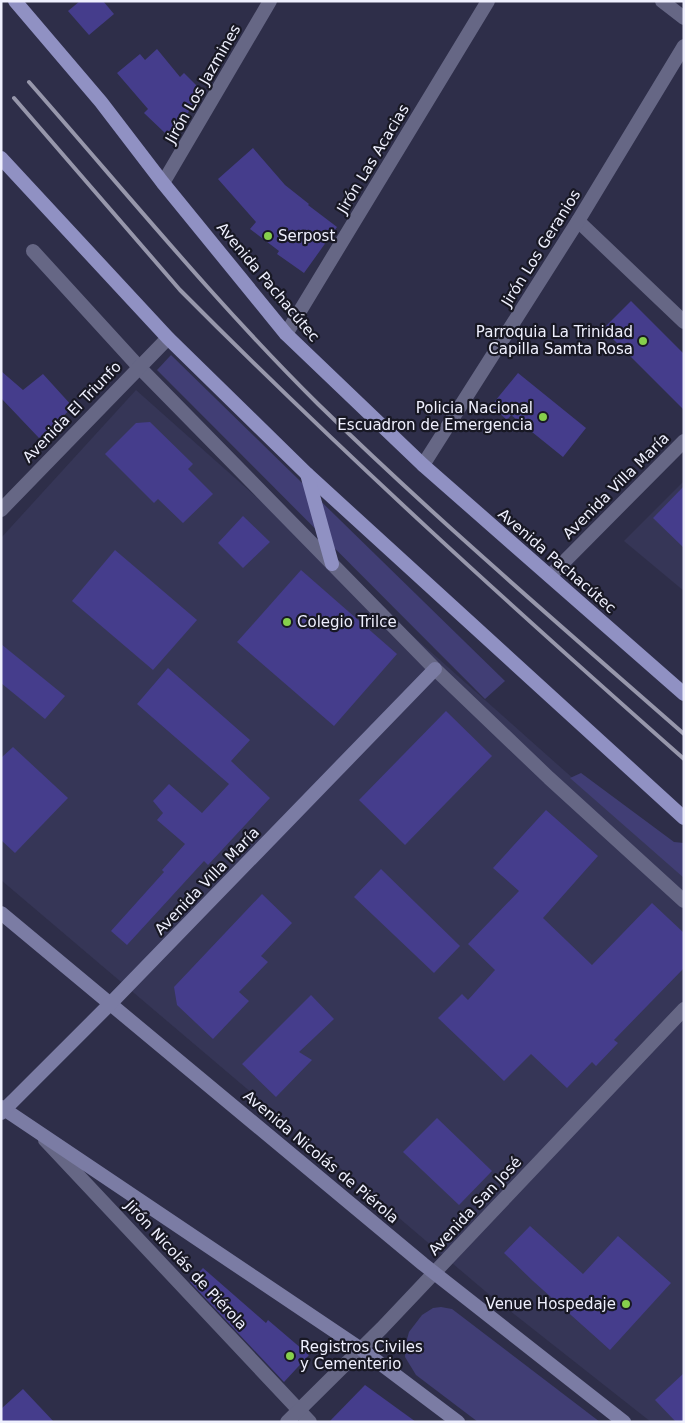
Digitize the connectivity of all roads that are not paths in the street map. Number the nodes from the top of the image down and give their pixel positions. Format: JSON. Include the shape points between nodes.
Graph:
{"nodes":[{"id":1,"x":15,"y":1,"type":"edge"},
{"id":2,"x":270,"y":1,"type":"edge"},
{"id":3,"x":488,"y":1,"type":"edge"},
{"id":4,"x":662,"y":1,"type":"edge"},
{"id":5,"x":684,"y":18,"type":"edge"},
{"id":6,"x":684,"y":46,"type":"edge"},
{"id":7,"x":1,"y":158,"type":"edge"},
{"id":8,"x":163,"y":183,"type":"junction"},
{"id":9,"x":578,"y":221,"type":"junction"},
{"id":10,"x":32,"y":251,"type":"dead end"},
{"id":11,"x":684,"y":322,"type":"edge"},
{"id":12,"x":286,"y":334,"type":"junction"},
{"id":13,"x":168,"y":338,"type":"junction"},
{"id":14,"x":139,"y":367,"type":"junction"},
{"id":15,"x":684,"y":441,"type":"edge"},
{"id":16,"x":423,"y":465,"type":"junction"},
{"id":17,"x":306,"y":474,"type":"junction"},
{"id":18,"x":1,"y":510,"type":"edge"},
{"id":19,"x":332,"y":564,"type":"junction"},
{"id":20,"x":550,"y":576,"type":"junction"},
{"id":21,"x":435,"y":669,"type":"junction"},
{"id":22,"x":684,"y":694,"type":"edge"},
{"id":23,"x":684,"y":818,"type":"edge"},
{"id":24,"x":684,"y":901,"type":"edge"},
{"id":25,"x":1,"y":913,"type":"edge"},
{"id":26,"x":111,"y":1003,"type":"junction"},
{"id":27,"x":684,"y":1010,"type":"edge"},
{"id":28,"x":2,"y":1110,"type":"edge"},
{"id":29,"x":37,"y":1131,"type":"junction"},
{"id":30,"x":434,"y":1273,"type":"junction"},
{"id":31,"x":362,"y":1349,"type":"junction"},
{"id":32,"x":299,"y":1410,"type":"junction"},
{"id":33,"x":287,"y":1422,"type":"edge"},
{"id":34,"x":310,"y":1422,"type":"edge"},
{"id":35,"x":458,"y":1422,"type":"edge"},
{"id":36,"x":624,"y":1422,"type":"edge"}],
"edges":[{"from":1,"to":8,"type":"main road","name":"Avenida Pachacútec","via":[[101,102]]},
{"from":2,"to":8,"type":"street","name":"Jirón Los Jazmines"},
{"from":3,"to":12,"type":"street","name":"Jirón Las Acacias"},
{"from":4,"to":5,"type":"street"},
{"from":6,"to":9,"type":"street","name":"Jirón Los Geranios"},
{"from":7,"to":13,"type":"main road"},
{"from":8,"to":12,"type":"main road","name":"Avenida Pachacútec"},
{"from":9,"to":11,"type":"street"},
{"from":9,"to":16,"type":"street","name":"Jirón Los Geranios"},
{"from":10,"to":14,"type":"street"},
{"from":12,"to":16,"type":"main road","name":"Avenida Pachacútec"},
{"from":13,"to":14,"type":"street","name":"Avenida El Triunfo"},
{"from":13,"to":17,"type":"main road"},
{"from":14,"to":18,"type":"street","name":"Avenida El Triunfo"},
{"from":14,"to":19,"type":"street"},
{"from":15,"to":20,"type":"street","name":"Avenida Villa María"},
{"from":16,"to":20,"type":"main road","name":"Avenida Pachacútec"},
{"from":17,"to":19,"type":"main road"},
{"from":17,"to":23,"type":"main road"},
{"from":19,"to":21,"type":"street"},
{"from":20,"to":22,"type":"main road","name":"Avenida Pachacútec"},
{"from":21,"to":24,"type":"street"},
{"from":21,"to":26,"type":"main road","name":"Avenida Villa María"},
{"from":25,"to":26,"type":"main road","name":"Avenida Nicolás de Piérola"},
{"from":26,"to":28,"type":"main road","name":"Avenida Villa María"},
{"from":26,"to":30,"type":"main road","name":"Avenida Nicolás de Piérola"},
{"from":27,"to":30,"type":"street","name":"Avenida San José"},
{"from":28,"to":29,"type":"main road"},
{"from":29,"to":31,"type":"main road"},
{"from":29,"to":32,"type":"street","name":"Jirón Nicolás de Piérola"},
{"from":30,"to":31,"type":"street","name":"Avenida San José"},
{"from":30,"to":36,"type":"main road","name":"Avenida Nicolás de Piérola"},
{"from":31,"to":32,"type":"street","name":"Avenida San José"},
{"from":31,"to":35,"type":"main road"},
{"from":32,"to":33,"type":"street","name":"Avenida San José"},
{"from":32,"to":34,"type":"street","name":"Jirón Nicolás de Piérola"}]}
